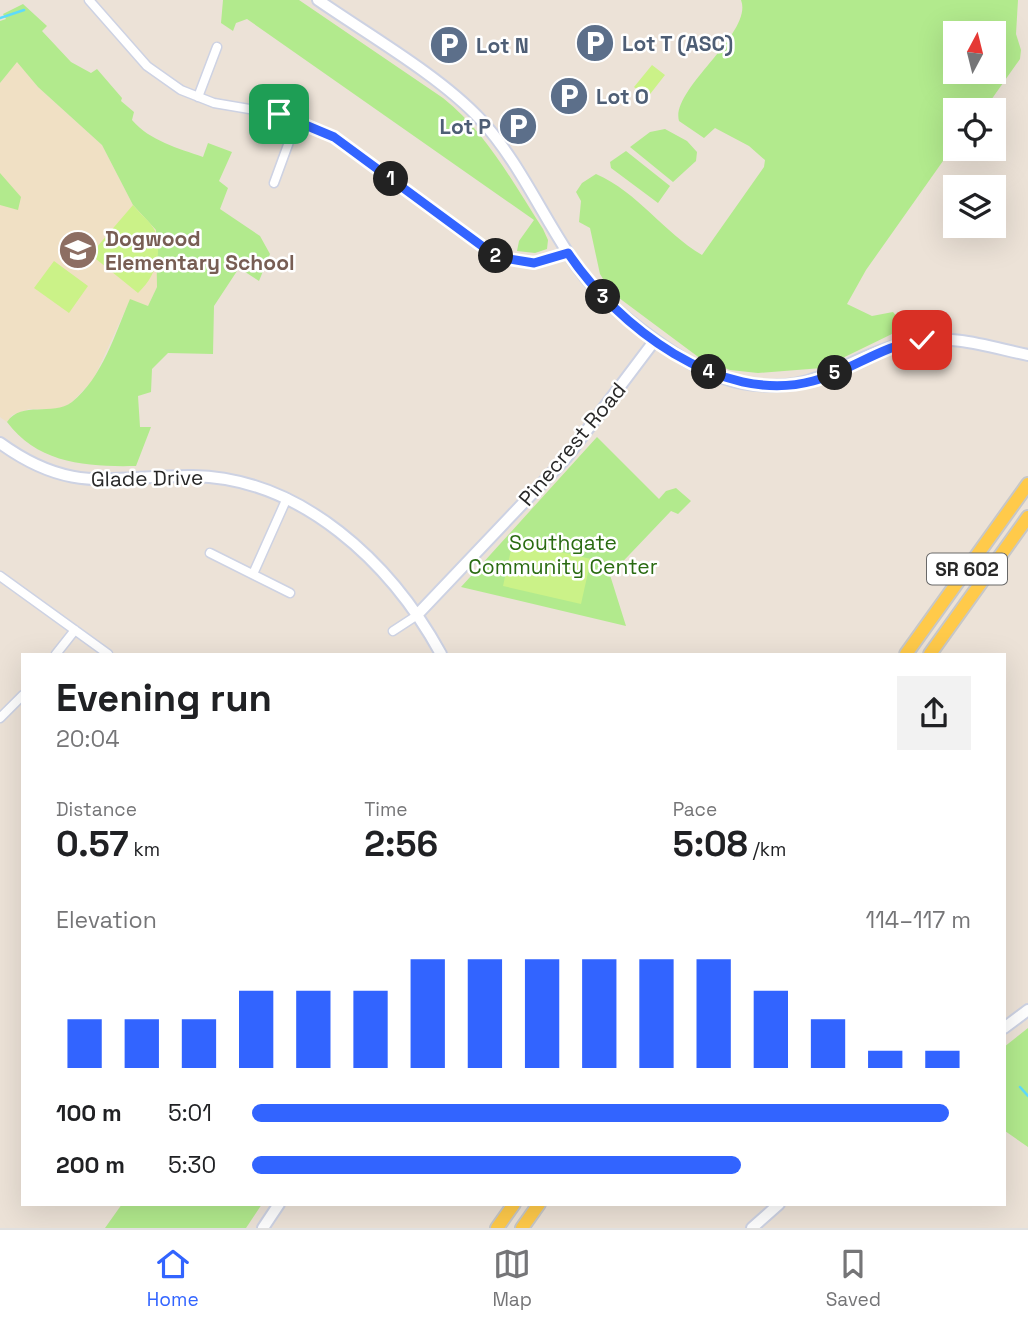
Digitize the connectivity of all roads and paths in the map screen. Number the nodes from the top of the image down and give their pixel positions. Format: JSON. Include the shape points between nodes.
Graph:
{"nodes":[{"id":1,"x":89,"y":0,"type":"edge"},
{"id":2,"x":318,"y":0,"type":"edge"},
{"id":3,"x":217,"y":47,"type":"dead end"},
{"id":4,"x":198,"y":97,"type":"junction"},
{"id":5,"x":298,"y":120,"type":"junction"},
{"id":6,"x":274,"y":183,"type":"dead end"},
{"id":7,"x":568,"y":253,"type":"junction"},
{"id":8,"x":655,"y":340,"type":"junction"},
{"id":9,"x":1028,"y":357,"type":"edge"},
{"id":10,"x":0,"y":443,"type":"edge"},
{"id":11,"x":1028,"y":484,"type":"edge"},
{"id":12,"x":287,"y":498,"type":"junction"},
{"id":13,"x":1028,"y":517,"type":"edge"},
{"id":14,"x":210,"y":553,"type":"dead end"},
{"id":15,"x":253,"y":574,"type":"junction"},
{"id":16,"x":0,"y":576,"type":"edge"},
{"id":17,"x":290,"y":593,"type":"dead end"},
{"id":18,"x":416,"y":616,"type":"junction"},
{"id":19,"x":75,"y":630,"type":"junction"},
{"id":20,"x":393,"y":631,"type":"dead end"},
{"id":21,"x":57,"y":653,"type":"edge"},
{"id":22,"x":107,"y":653,"type":"edge"},
{"id":23,"x":440,"y":653,"type":"edge"},
{"id":24,"x":907,"y":653,"type":"edge"},
{"id":25,"x":931,"y":653,"type":"edge"},
{"id":26,"x":21,"y":697,"type":"edge"},
{"id":27,"x":0,"y":718,"type":"edge"},
{"id":28,"x":1028,"y":1010,"type":"edge"},
{"id":29,"x":1006,"y":1026,"type":"edge"},
{"id":30,"x":278,"y":1206,"type":"edge"},
{"id":31,"x":513,"y":1206,"type":"edge"},
{"id":32,"x":538,"y":1206,"type":"edge"},
{"id":33,"x":777,"y":1206,"type":"edge"},
{"id":34,"x":263,"y":1228,"type":"edge"},
{"id":35,"x":497,"y":1228,"type":"edge"},
{"id":36,"x":522,"y":1228,"type":"edge"},
{"id":37,"x":752,"y":1228,"type":"edge"}],
"edges":[{"from":1,"to":4,"type":"street","via":[[147,66]]},
{"from":2,"to":7,"type":"street","via":[[452,93],[480,120]]},
{"from":3,"to":4,"type":"street"},
{"from":4,"to":5,"type":"street"},
{"from":5,"to":6,"type":"street"},
{"from":5,"to":7,"type":"street","via":[[344,144],[497,257],[534,263]]},
{"from":7,"to":8,"type":"street","via":[[603,296]]},
{"from":8,"to":9,"type":"street","via":[[719,377],[774,386],[816,380],[915,341],[967,341]]},
{"from":8,"to":18,"type":"street","name":"Pinecrest Road","via":[[557,468]]},
{"from":10,"to":12,"type":"street","name":"Glade Drive","via":[[37,466],[75,478],[209,477],[253,485]]},
{"from":11,"to":24,"type":"main road","number":"SR 602"},
{"from":12,"to":15,"type":"street"},
{"from":12,"to":18,"type":"street","name":"Glade Drive","via":[[343,534]]},
{"from":13,"to":25,"type":"main road","number":"SR 602"},
{"from":14,"to":15,"type":"street"},
{"from":15,"to":17,"type":"street"},
{"from":16,"to":19,"type":"street"},
{"from":18,"to":20,"type":"street","name":"Pinecrest Road"},
{"from":18,"to":23,"type":"street","name":"Glade Drive"},
{"from":19,"to":21,"type":"street"},
{"from":19,"to":22,"type":"street"},
{"from":26,"to":27,"type":"street"},
{"from":28,"to":29,"type":"street"},
{"from":30,"to":34,"type":"street"},
{"from":31,"to":35,"type":"main road"},
{"from":32,"to":36,"type":"main road"},
{"from":33,"to":37,"type":"street"}]}
